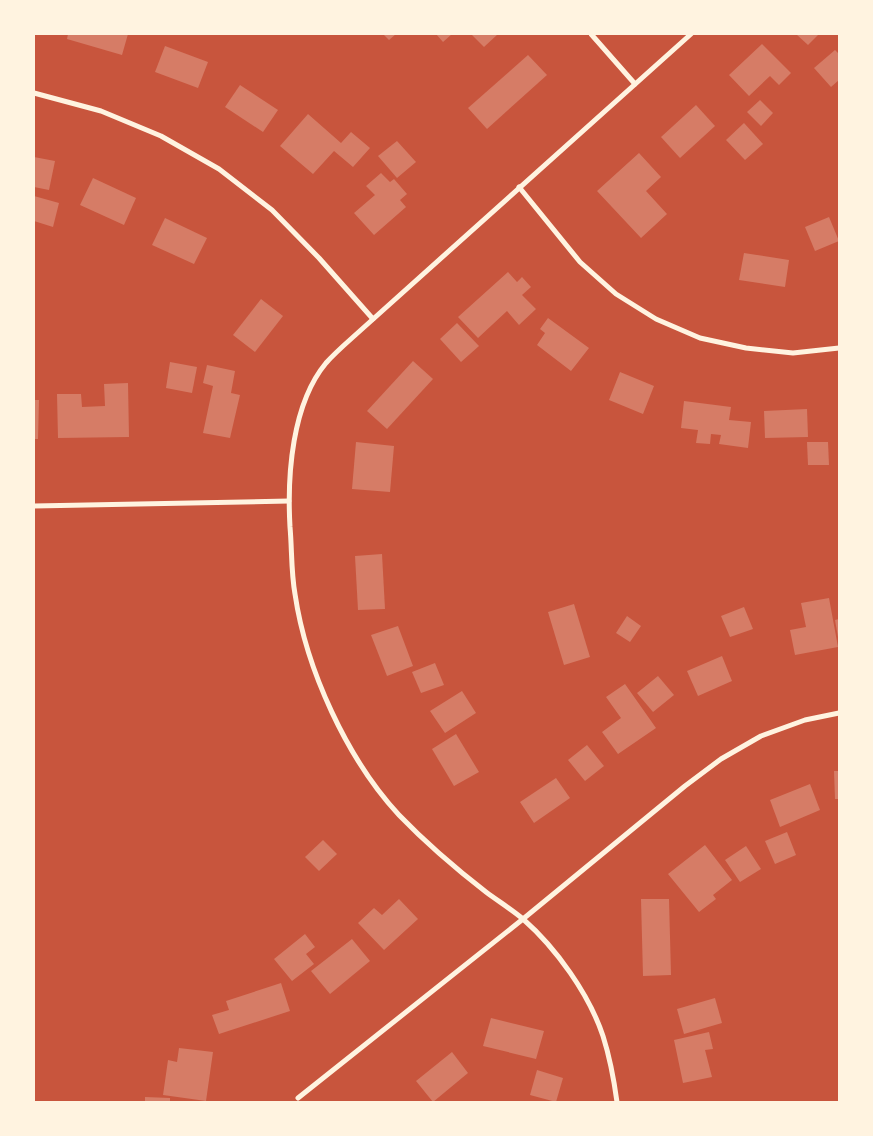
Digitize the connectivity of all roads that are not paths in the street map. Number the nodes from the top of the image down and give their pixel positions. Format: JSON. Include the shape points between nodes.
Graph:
{"nodes":[{"id":1,"x":592,"y":34,"type":"edge"},
{"id":2,"x":691,"y":34,"type":"edge"},
{"id":3,"x":635,"y":84,"type":"junction"},
{"id":4,"x":34,"y":93,"type":"edge"},
{"id":5,"x":519,"y":187,"type":"junction"},
{"id":6,"x":373,"y":319,"type":"junction"},
{"id":7,"x":839,"y":348,"type":"edge"},
{"id":8,"x":289,"y":501,"type":"junction"},
{"id":9,"x":34,"y":506,"type":"edge"},
{"id":10,"x":839,"y":713,"type":"edge"},
{"id":11,"x":523,"y":919,"type":"junction"},
{"id":12,"x":298,"y":1098,"type":"dead end"},
{"id":13,"x":617,"y":1102,"type":"edge"}],
"edges":[{"from":1,"to":3,"type":"street"},
{"from":2,"to":3,"type":"street"},
{"from":3,"to":5,"type":"street"},
{"from":4,"to":6,"type":"street","via":[[101,111],[162,136],[219,169],[272,210]]},
{"from":5,"to":6,"type":"street"},
{"from":5,"to":7,"type":"street","via":[[580,262],[616,294],[656,319],[700,338],[746,348],[793,353]]},
{"from":6,"to":8,"type":"street","via":[[325,364],[306,397],[295,433]]},
{"from":8,"to":9,"type":"street"},
{"from":8,"to":11,"type":"street","via":[[295,593],[308,652],[331,709],[359,764],[397,814],[441,856]]},
{"from":10,"to":11,"type":"street","via":[[805,720],[761,736],[721,759]]},
{"from":11,"to":12,"type":"street"},
{"from":11,"to":13,"type":"street","via":[[557,955],[584,994],[603,1035]]}]}
